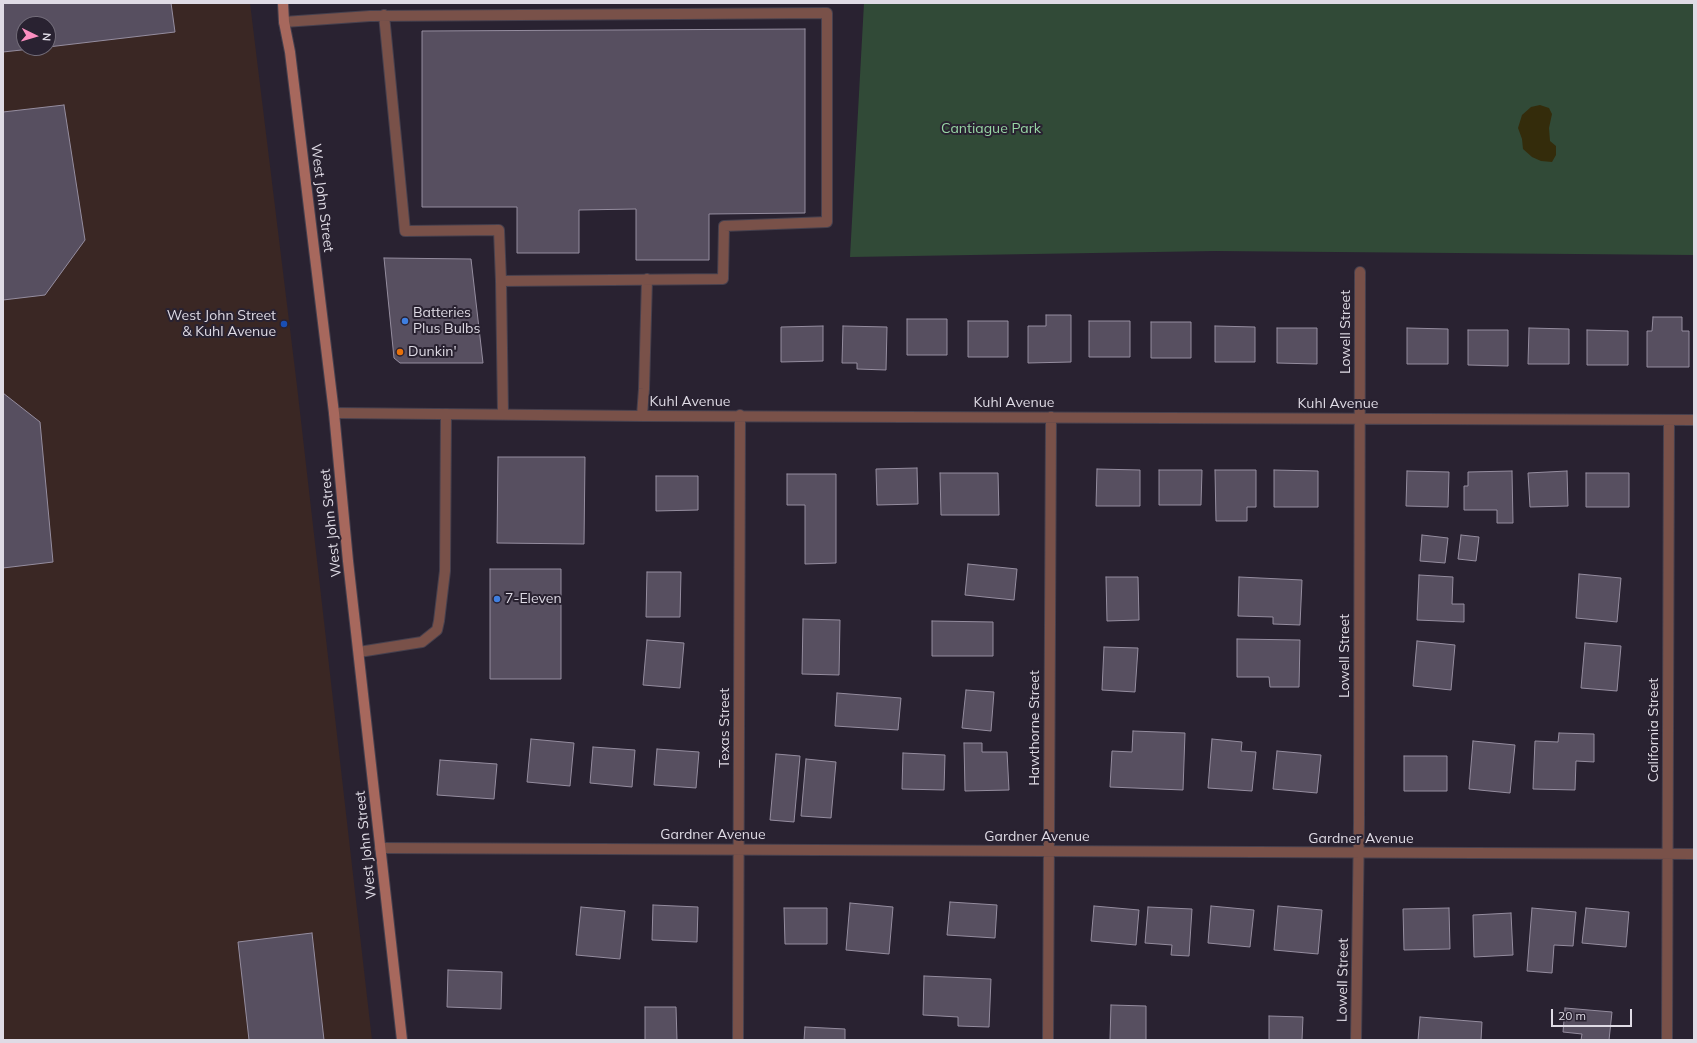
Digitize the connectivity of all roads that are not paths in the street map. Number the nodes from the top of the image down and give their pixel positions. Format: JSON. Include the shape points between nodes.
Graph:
{"nodes":[{"id":1,"x":283,"y":3,"type":"edge"},
{"id":2,"x":384,"y":15,"type":"junction"},
{"id":3,"x":284,"y":22,"type":"junction"},
{"id":4,"x":1360,"y":272,"type":"dead end"},
{"id":5,"x":647,"y":279,"type":"junction"},
{"id":6,"x":501,"y":281,"type":"junction"},
{"id":7,"x":334,"y":413,"type":"junction"},
{"id":8,"x":446,"y":414,"type":"junction"},
{"id":9,"x":503,"y":414,"type":"junction"},
{"id":10,"x":740,"y":415,"type":"junction"},
{"id":11,"x":642,"y":416,"type":"junction"},
{"id":12,"x":1051,"y":417,"type":"junction"},
{"id":13,"x":1360,"y":418,"type":"junction"},
{"id":14,"x":1670,"y":420,"type":"junction"},
{"id":15,"x":1694,"y":420,"type":"edge"},
{"id":16,"x":359,"y":652,"type":"junction"},
{"id":17,"x":380,"y":848,"type":"junction"},
{"id":18,"x":738,"y":849,"type":"junction"},
{"id":19,"x":1049,"y":851,"type":"junction"},
{"id":20,"x":1358,"y":852,"type":"junction"},
{"id":21,"x":1668,"y":854,"type":"junction"},
{"id":22,"x":1694,"y":854,"type":"edge"},
{"id":23,"x":402,"y":1040,"type":"edge"},
{"id":24,"x":738,"y":1040,"type":"edge"},
{"id":25,"x":1048,"y":1040,"type":"edge"},
{"id":26,"x":1356,"y":1040,"type":"edge"},
{"id":27,"x":1667,"y":1040,"type":"edge"}],
"edges":[{"from":1,"to":3,"type":"main road","name":"West John Street"},
{"from":2,"to":3,"type":"street"},
{"from":2,"to":5,"type":"street","via":[[827,13],[827,222],[724,226],[723,279]]},
{"from":2,"to":6,"type":"street","via":[[405,231],[499,230]]},
{"from":3,"to":7,"type":"main road","name":"West John Street","via":[[290,52]]},
{"from":4,"to":13,"type":"street","name":"Lowell Street"},
{"from":5,"to":6,"type":"street"},
{"from":5,"to":11,"type":"street"},
{"from":6,"to":9,"type":"street"},
{"from":7,"to":8,"type":"street","name":"Kuhl Avenue"},
{"from":7,"to":16,"type":"main road","name":"West John Street"},
{"from":8,"to":9,"type":"street","name":"Kuhl Avenue"},
{"from":8,"to":16,"type":"street","via":[[445,570],[437,630],[422,642]]},
{"from":9,"to":11,"type":"street","name":"Kuhl Avenue"},
{"from":10,"to":11,"type":"street","name":"Kuhl Avenue"},
{"from":10,"to":12,"type":"street","name":"Kuhl Avenue"},
{"from":10,"to":18,"type":"street","name":"Texas Street"},
{"from":12,"to":13,"type":"street","name":"Kuhl Avenue"},
{"from":12,"to":19,"type":"street","name":"Hawthorne Street"},
{"from":13,"to":14,"type":"street","name":"Kuhl Avenue"},
{"from":13,"to":20,"type":"street","name":"Lowell Street"},
{"from":14,"to":15,"type":"street","name":"Kuhl Avenue"},
{"from":14,"to":21,"type":"street","name":"California Street"},
{"from":16,"to":17,"type":"main road","name":"West John Street"},
{"from":17,"to":18,"type":"street","name":"Gardner Avenue"},
{"from":17,"to":23,"type":"main road","name":"West John Street"},
{"from":18,"to":19,"type":"street","name":"Gardner Avenue"},
{"from":18,"to":24,"type":"street","name":"Texas Street"},
{"from":19,"to":20,"type":"street","name":"Gardner Avenue"},
{"from":19,"to":25,"type":"street","name":"Hawthorne Street"},
{"from":20,"to":21,"type":"street","name":"Gardner Avenue"},
{"from":20,"to":26,"type":"street","name":"Lowell Street"},
{"from":21,"to":22,"type":"street","name":"Gardner Avenue"},
{"from":21,"to":27,"type":"street","name":"California Street"}]}
